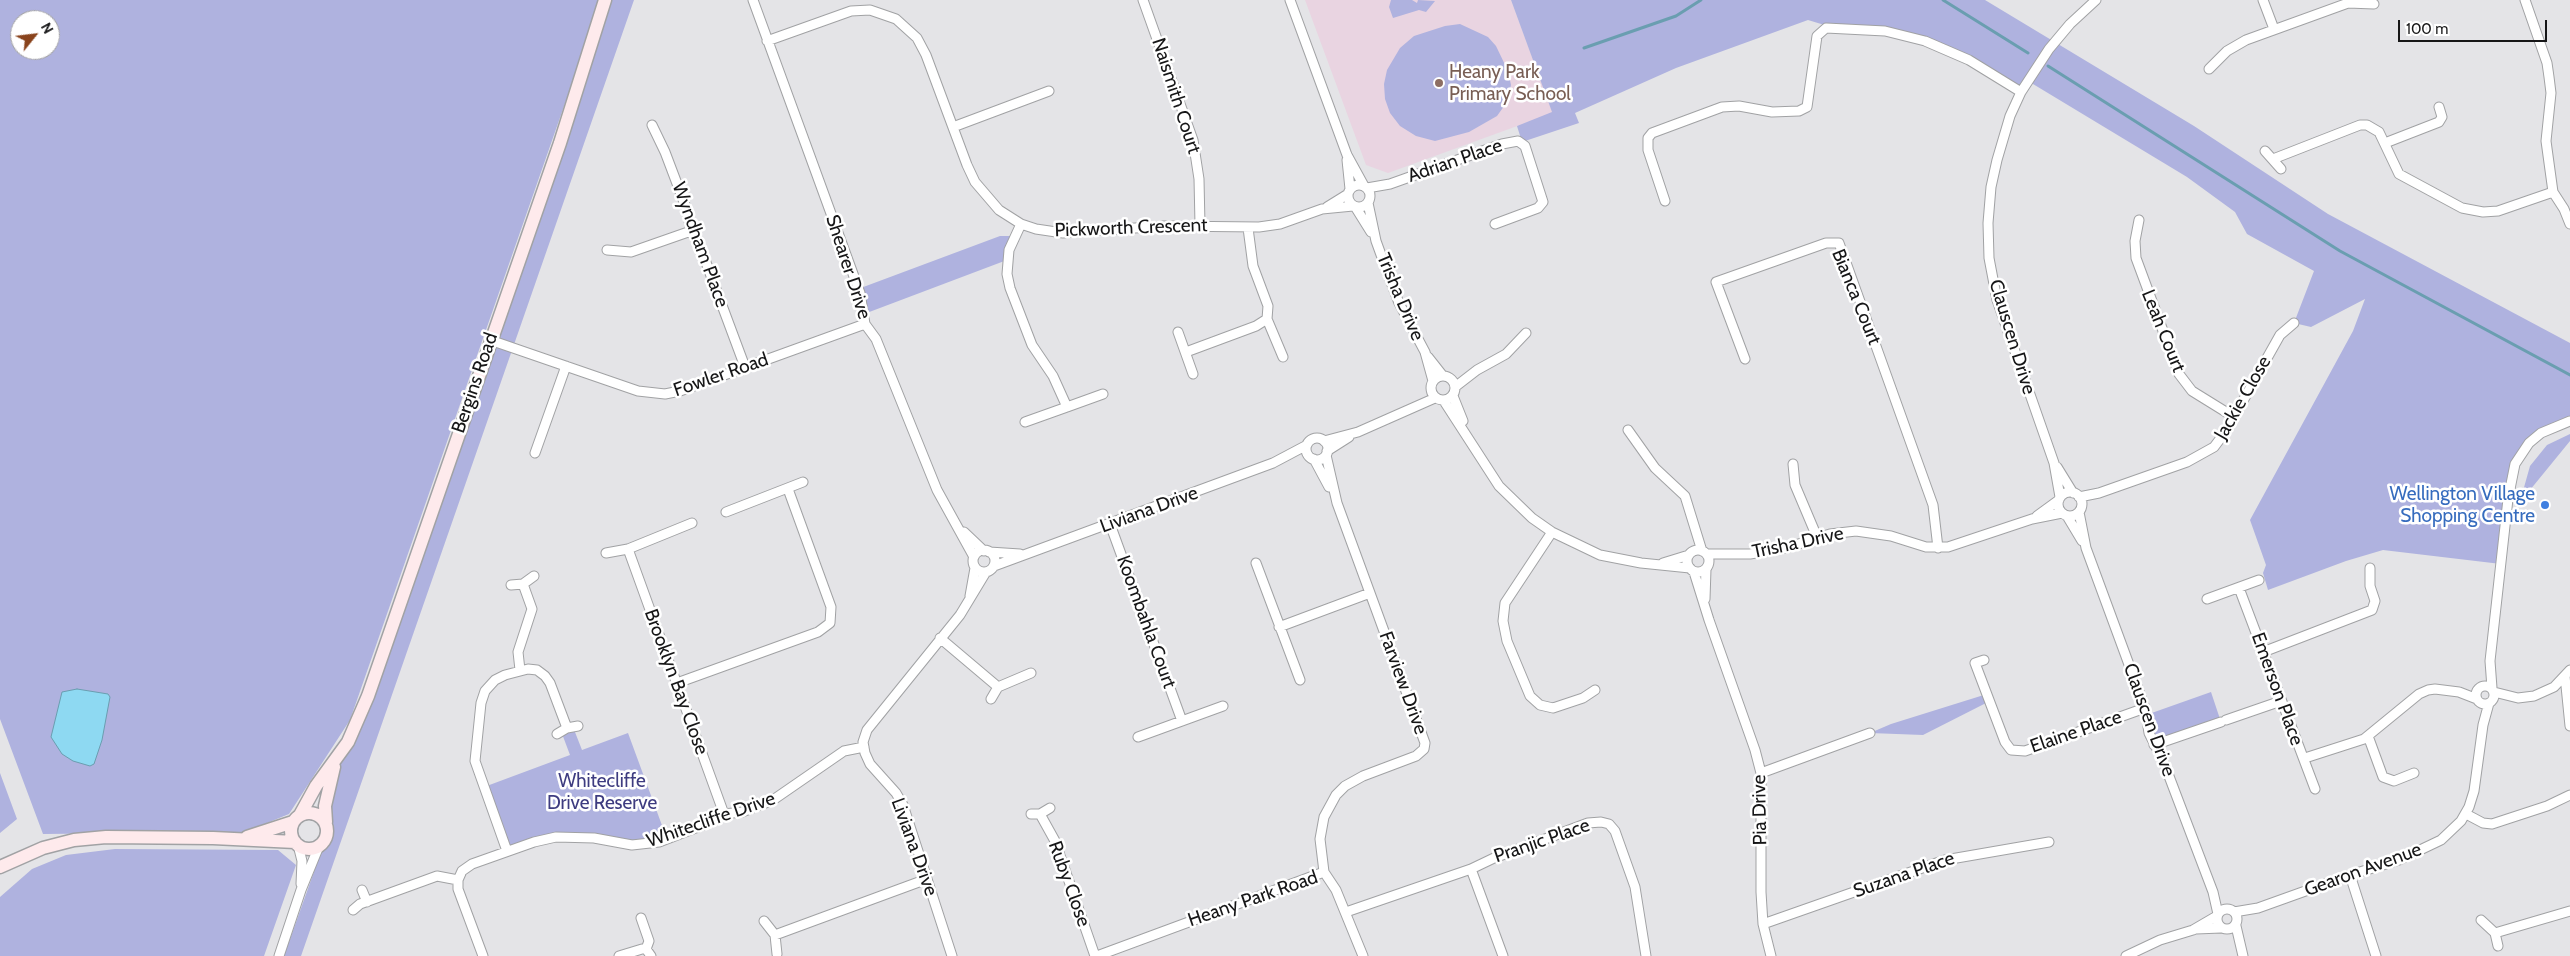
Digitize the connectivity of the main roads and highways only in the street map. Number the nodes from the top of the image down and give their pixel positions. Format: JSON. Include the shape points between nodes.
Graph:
{"nodes":[{"id":1,"x":605,"y":0,"type":"edge"},
{"id":2,"x":335,"y":762,"type":"junction"},
{"id":3,"x":297,"y":818,"type":"junction"},
{"id":4,"x":326,"y":822,"type":"junction"},
{"id":5,"x":240,"y":840,"type":"junction"},
{"id":6,"x":296,"y":843,"type":"junction"},
{"id":7,"x":0,"y":867,"type":"edge"}],
"edges":[{"from":1,"to":2,"type":"main road","name":"Bergins Road","via":[[560,143],[368,696],[355,729]]},
{"from":2,"to":3,"type":"main road","name":"Bergins Road"},
{"from":2,"to":4,"type":"main road","name":"Bergins Road","via":[[325,806]]},
{"from":3,"to":4,"type":"main road","via":[[314,813]]},
{"from":3,"to":5,"type":"main road"},
{"from":3,"to":6,"type":"main road","via":[[292,836]]},
{"from":4,"to":6,"type":"main road","via":[[326,838],[319,846],[308,849]]},
{"from":5,"to":6,"type":"main road"},
{"from":5,"to":7,"type":"main road","via":[[106,837],[74,840],[43,848]]}]}
